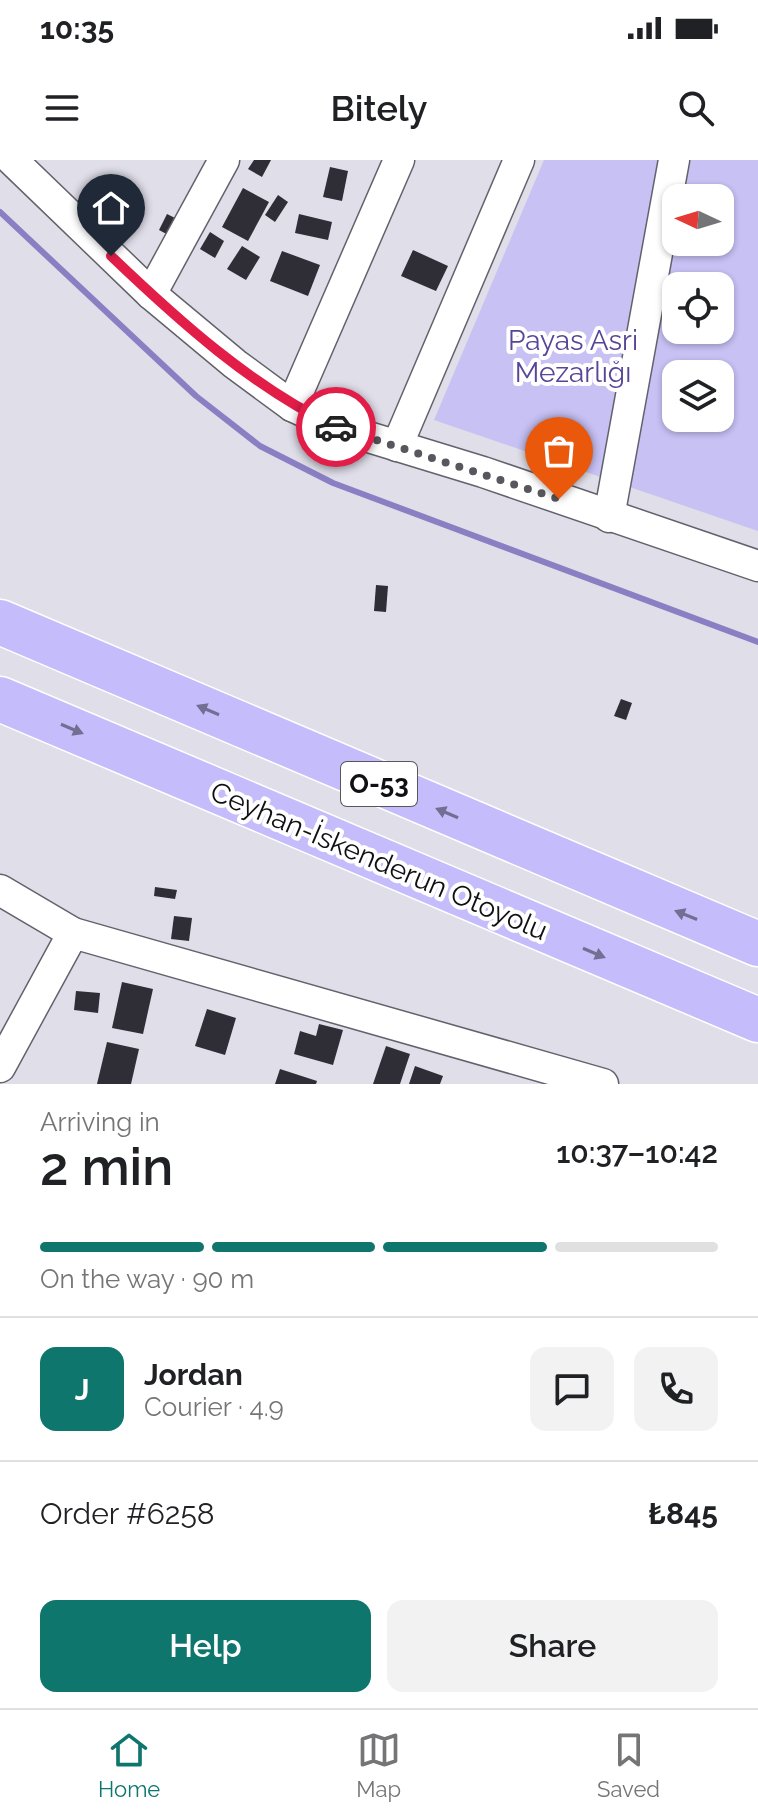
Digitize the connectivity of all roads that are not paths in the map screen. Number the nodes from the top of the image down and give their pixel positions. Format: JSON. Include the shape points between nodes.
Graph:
{"nodes":[{"id":1,"x":12,"y":160,"type":"edge"},
{"id":2,"x":224,"y":160,"type":"edge"},
{"id":3,"x":399,"y":160,"type":"edge"},
{"id":4,"x":519,"y":160,"type":"edge"},
{"id":5,"x":674,"y":160,"type":"edge"},
{"id":6,"x":151,"y":294,"type":"junction"},
{"id":7,"x":292,"y":406,"type":"junction"},
{"id":8,"x":397,"y":446,"type":"junction"},
{"id":9,"x":609,"y":517,"type":"junction"},
{"id":10,"x":758,"y":566,"type":"edge"},
{"id":11,"x":0,"y":622,"type":"edge"},
{"id":12,"x":0,"y":699,"type":"edge"},
{"id":13,"x":0,"y":890,"type":"edge"},
{"id":14,"x":73,"y":933,"type":"junction"},
{"id":15,"x":758,"y":944,"type":"edge"},
{"id":16,"x":758,"y":1020,"type":"edge"},
{"id":17,"x":0,"y":1067,"type":"edge"},
{"id":18,"x":603,"y":1084,"type":"edge"}],
"edges":[{"from":1,"to":6,"type":"street"},
{"from":2,"to":6,"type":"street"},
{"from":3,"to":7,"type":"street"},
{"from":4,"to":8,"type":"street"},
{"from":5,"to":9,"type":"street"},
{"from":6,"to":7,"type":"street"},
{"from":7,"to":8,"type":"street"},
{"from":8,"to":9,"type":"street"},
{"from":9,"to":10,"type":"street"},
{"from":15,"to":11,"type":"highway","number":"O-53","one_way":true},
{"from":12,"to":16,"type":"highway","name":"Ceyhan-İskenderun Otoyolu","number":"O-53","one_way":true},
{"from":13,"to":14,"type":"street"},
{"from":14,"to":17,"type":"street"},
{"from":14,"to":18,"type":"street"}]}
